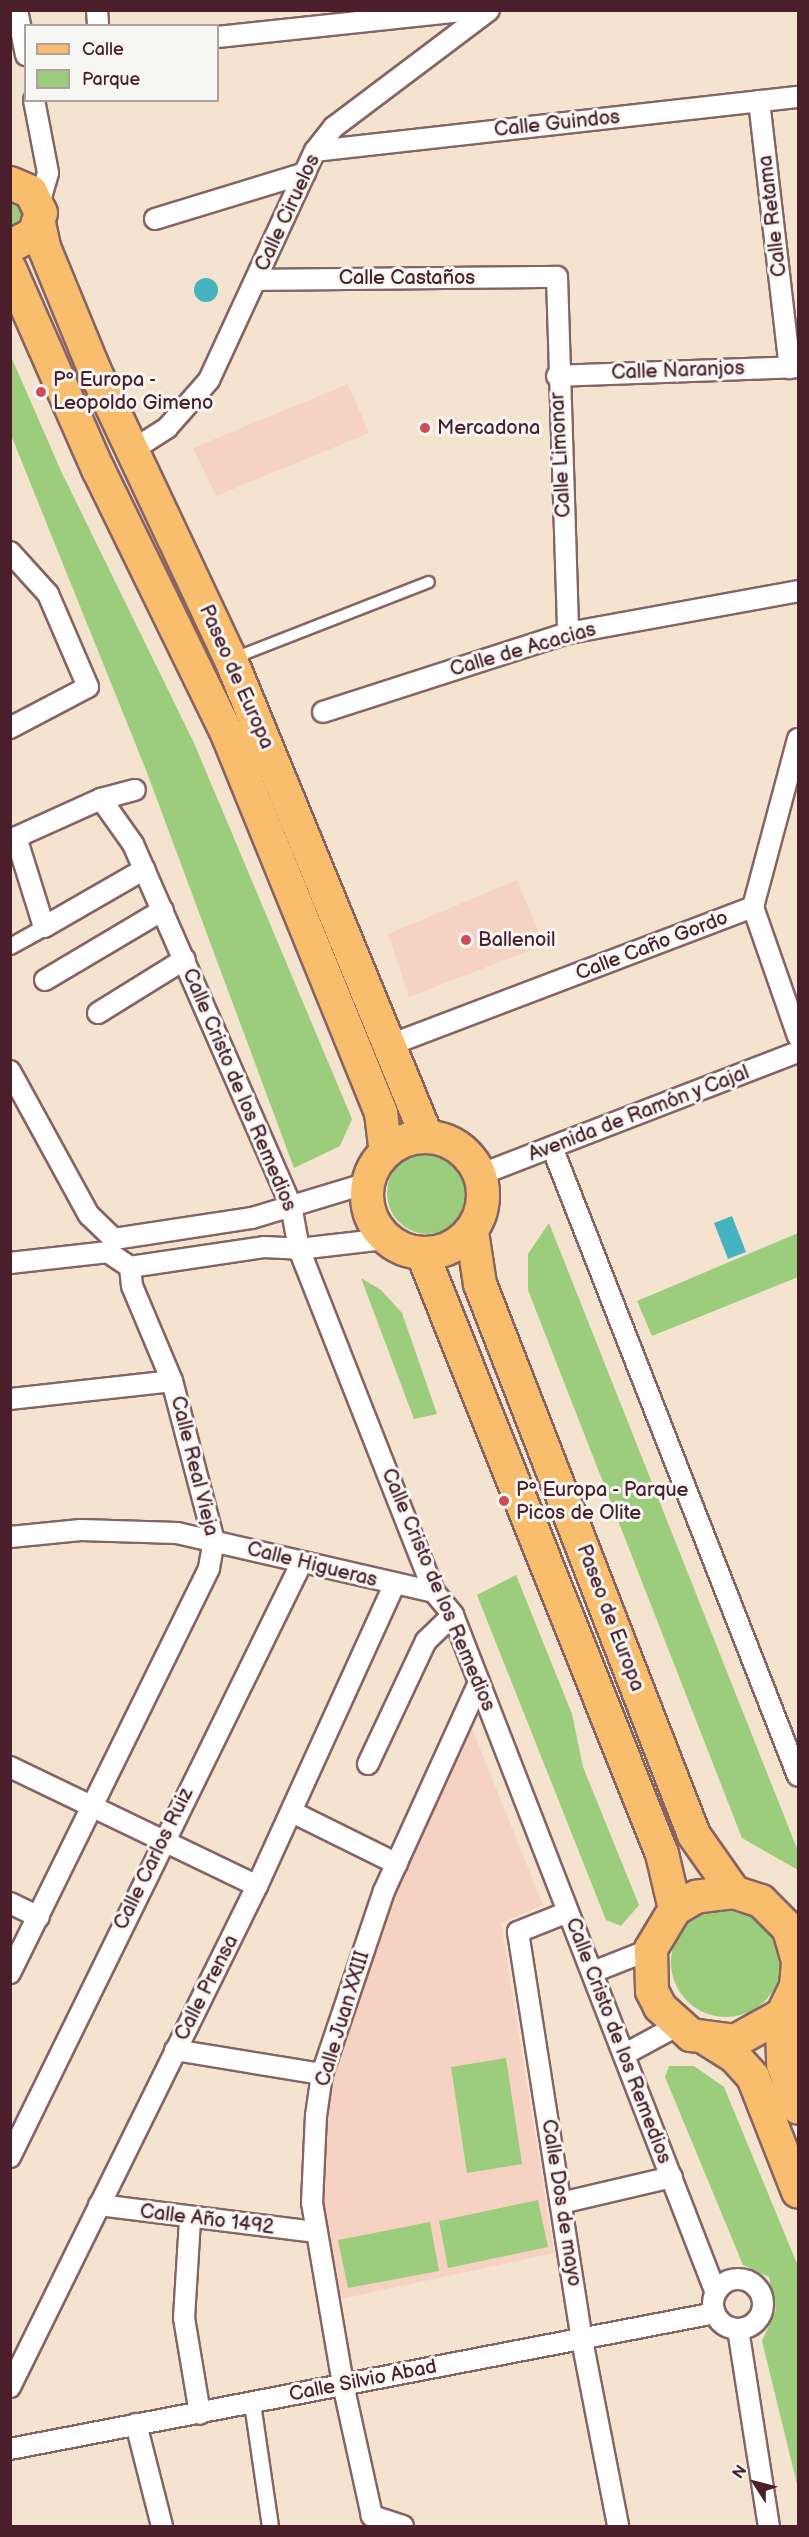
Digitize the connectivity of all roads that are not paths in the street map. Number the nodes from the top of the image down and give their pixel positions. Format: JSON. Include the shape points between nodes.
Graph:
{"nodes":[{"id":1,"x":17,"y":10,"type":"edge"},
{"id":2,"x":471,"y":10,"type":"edge"},
{"id":3,"x":489,"y":10,"type":"edge"},
{"id":4,"x":219,"y":37,"type":"edge"},
{"id":5,"x":24,"y":45,"type":"edge"},
{"id":6,"x":798,"y":97,"type":"edge"},
{"id":7,"x":759,"y":101,"type":"junction"},
{"id":8,"x":34,"y":102,"type":"edge"},
{"id":9,"x":315,"y":151,"type":"junction"},
{"id":10,"x":305,"y":173,"type":"junction"},
{"id":11,"x":24,"y":193,"type":"edge"},
{"id":12,"x":155,"y":219,"type":"dead end"},
{"id":13,"x":10,"y":246,"type":"edge"},
{"id":14,"x":10,"y":269,"type":"edge"},
{"id":15,"x":557,"y":277,"type":"joint"},
{"id":16,"x":258,"y":280,"type":"junction"},
{"id":17,"x":794,"y":367,"type":"edge"},
{"id":18,"x":557,"y":376,"type":"junction"},
{"id":19,"x":130,"y":451,"type":"junction"},
{"id":20,"x":10,"y":552,"type":"edge"},
{"id":21,"x":429,"y":582,"type":"dead end"},
{"id":22,"x":798,"y":591,"type":"edge"},
{"id":23,"x":568,"y":633,"type":"junction"},
{"id":24,"x":231,"y":660,"type":"junction"},
{"id":25,"x":322,"y":712,"type":"dead end"},
{"id":26,"x":10,"y":728,"type":"edge"},
{"id":27,"x":798,"y":739,"type":"edge"},
{"id":28,"x":135,"y":790,"type":"dead end"},
{"id":29,"x":101,"y":799,"type":"junction"},
{"id":30,"x":13,"y":839,"type":"edge"},
{"id":31,"x":145,"y":869,"type":"junction"},
{"id":32,"x":753,"y":908,"type":"junction"},
{"id":33,"x":163,"y":910,"type":"junction"},
{"id":34,"x":45,"y":927,"type":"junction"},
{"id":35,"x":10,"y":946,"type":"edge"},
{"id":36,"x":185,"y":959,"type":"junction"},
{"id":37,"x":45,"y":980,"type":"dead end"},
{"id":38,"x":98,"y":1013,"type":"dead end"},
{"id":39,"x":798,"y":1036,"type":"edge"},
{"id":40,"x":387,"y":1046,"type":"junction"},
{"id":41,"x":798,"y":1052,"type":"edge"},
{"id":42,"x":10,"y":1071,"type":"edge"},
{"id":43,"x":426,"y":1135,"type":"junction"},
{"id":44,"x":552,"y":1147,"type":"junction"},
{"id":45,"x":386,"y":1151,"type":"junction"},
{"id":46,"x":479,"y":1175,"type":"junction"},
{"id":47,"x":368,"y":1183,"type":"junction"},
{"id":48,"x":291,"y":1205,"type":"junction"},
{"id":49,"x":472,"y":1232,"type":"junction"},
{"id":50,"x":386,"y":1239,"type":"junction"},
{"id":51,"x":111,"y":1245,"type":"junction"},
{"id":52,"x":300,"y":1249,"type":"junction"},
{"id":53,"x":423,"y":1255,"type":"junction"},
{"id":54,"x":10,"y":1263,"type":"edge"},
{"id":55,"x":130,"y":1267,"type":"junction"},
{"id":56,"x":172,"y":1381,"type":"junction"},
{"id":57,"x":10,"y":1399,"type":"edge"},
{"id":58,"x":10,"y":1537,"type":"edge"},
{"id":59,"x":214,"y":1541,"type":"junction"},
{"id":60,"x":301,"y":1564,"type":"junction"},
{"id":61,"x":394,"y":1585,"type":"junction"},
{"id":62,"x":434,"y":1592,"type":"junction"},
{"id":63,"x":453,"y":1615,"type":"junction"},
{"id":64,"x":479,"y":1683,"type":"junction"},
{"id":65,"x":368,"y":1764,"type":"dead end"},
{"id":66,"x":10,"y":1767,"type":"edge"},
{"id":67,"x":798,"y":1776,"type":"edge"},
{"id":68,"x":91,"y":1807,"type":"junction"},
{"id":69,"x":292,"y":1812,"type":"junction"},
{"id":70,"x":162,"y":1841,"type":"junction"},
{"id":71,"x":397,"y":1864,"type":"junction"},
{"id":72,"x":257,"y":1886,"type":"junction"},
{"id":73,"x":734,"y":1892,"type":"junction"},
{"id":74,"x":10,"y":1903,"type":"edge"},
{"id":75,"x":675,"y":1909,"type":"junction"},
{"id":76,"x":568,"y":1912,"type":"junction"},
{"id":77,"x":39,"y":1917,"type":"junction"},
{"id":78,"x":651,"y":1949,"type":"junction"},
{"id":79,"x":797,"y":1950,"type":"edge"},
{"id":80,"x":593,"y":1972,"type":"junction"},
{"id":81,"x":10,"y":1973,"type":"edge"},
{"id":82,"x":782,"y":2015,"type":"junction"},
{"id":83,"x":677,"y":2026,"type":"junction"},
{"id":84,"x":708,"y":2040,"type":"junction"},
{"id":85,"x":176,"y":2050,"type":"junction"},
{"id":86,"x":625,"y":2054,"type":"junction"},
{"id":87,"x":322,"y":2074,"type":"junction"},
{"id":88,"x":798,"y":2108,"type":"edge"},
{"id":89,"x":10,"y":2157,"type":"edge"},
{"id":90,"x":672,"y":2177,"type":"junction"},
{"id":91,"x":798,"y":2192,"type":"edge"},
{"id":92,"x":561,"y":2203,"type":"junction"},
{"id":93,"x":99,"y":2205,"type":"junction"},
{"id":94,"x":190,"y":2220,"type":"junction"},
{"id":95,"x":316,"y":2232,"type":"junction"},
{"id":96,"x":716,"y":2293,"type":"junction"},
{"id":97,"x":715,"y":2313,"type":"junction"},
{"id":98,"x":738,"y":2329,"type":"junction"},
{"id":99,"x":582,"y":2340,"type":"junction"},
{"id":100,"x":343,"y":2384,"type":"junction"},
{"id":101,"x":10,"y":2387,"type":"edge"},
{"id":102,"x":252,"y":2403,"type":"junction"},
{"id":103,"x":200,"y":2414,"type":"junction"},
{"id":104,"x":136,"y":2424,"type":"junction"},
{"id":105,"x":10,"y":2448,"type":"edge"},
{"id":106,"x":162,"y":2526,"type":"edge"},
{"id":107,"x":270,"y":2526,"type":"edge"},
{"id":108,"x":403,"y":2526,"type":"edge"},
{"id":109,"x":618,"y":2526,"type":"edge"},
{"id":110,"x":769,"y":2526,"type":"edge"}],
"edges":[{"from":1,"to":5,"type":"street"},
{"from":2,"to":4,"type":"street"},
{"from":3,"to":9,"type":"street","name":"Calle Ciruelos","via":[[334,127]]},
{"from":6,"to":7,"type":"street","name":"Calle Guindos"},
{"from":7,"to":9,"type":"street","name":"Calle Guindos"},
{"from":7,"to":17,"type":"street","name":"Calle Retama"},
{"from":8,"to":11,"type":"street","via":[[48,173]]},
{"from":9,"to":10,"type":"street","name":"Calle Ciruelos"},
{"from":10,"to":12,"type":"street"},
{"from":10,"to":16,"type":"street","name":"Calle Ciruelos"},
{"from":11,"to":13,"type":"main road","via":[[25,242]]},
{"from":11,"to":19,"type":"main road","name":"Paseo de Europa"},
{"from":14,"to":45,"type":"main road","name":"Paseo de Europa","via":[[98,469],[228,736],[381,1113]]},
{"from":15,"to":16,"type":"street","name":"Calle Castaños"},
{"from":15,"to":18,"type":"street","name":"Calle Limonar"},
{"from":16,"to":19,"type":"street","name":"Calle Ciruelos","via":[[209,380],[167,428]]},
{"from":17,"to":18,"type":"street","name":"Calle Naranjos"},
{"from":18,"to":23,"type":"street","name":"Calle Limonar"},
{"from":19,"to":24,"type":"main road","name":"Paseo de Europa"},
{"from":20,"to":26,"type":"street","via":[[48,594],[88,687]]},
{"from":21,"to":24,"type":"lane"},
{"from":22,"to":23,"type":"street","name":"Calle de Acacias"},
{"from":23,"to":25,"type":"street","name":"Calle de Acacias"},
{"from":24,"to":40,"type":"main road","name":"Paseo de Europa"},
{"from":27,"to":32,"type":"street","name":"Calle Caño Gordo"},
{"from":28,"to":29,"type":"street"},
{"from":29,"to":30,"type":"street"},
{"from":29,"to":31,"type":"street","name":"Calle Cristo de los Remedios","via":[[111,806]]},
{"from":30,"to":34,"type":"street"},
{"from":31,"to":33,"type":"street","name":"Calle Cristo de los Remedios"},
{"from":31,"to":34,"type":"street"},
{"from":32,"to":39,"type":"street"},
{"from":32,"to":40,"type":"street","name":"Calle Caño Gordo"},
{"from":33,"to":36,"type":"street","name":"Calle Cristo de los Remedios"},
{"from":33,"to":37,"type":"street"},
{"from":34,"to":35,"type":"street"},
{"from":36,"to":38,"type":"street"},
{"from":36,"to":48,"type":"street","name":"Calle Cristo de los Remedios"},
{"from":40,"to":43,"type":"main road","name":"Paseo de Europa"},
{"from":41,"to":44,"type":"street","name":"Avenida de Ramón y Cajal"},
{"from":42,"to":51,"type":"street","via":[[89,1215]]},
{"from":43,"to":45,"type":"main road","via":[[405,1138]]},
{"from":43,"to":46,"type":"main road","via":[[462,1150]]},
{"from":44,"to":46,"type":"street","name":"Avenida de Ramón y Cajal"},
{"from":44,"to":67,"type":"street"},
{"from":45,"to":47,"type":"main road"},
{"from":46,"to":49,"type":"main road","via":[[483,1197]]},
{"from":47,"to":48,"type":"street"},
{"from":47,"to":50,"type":"main road","via":[[370,1212]]},
{"from":48,"to":51,"type":"street","via":[[252,1218]]},
{"from":48,"to":52,"type":"street","name":"Calle Cristo de los Remedios"},
{"from":49,"to":53,"type":"main road","via":[[446,1252]]},
{"from":49,"to":73,"type":"main road","name":"Paseo de Europa","via":[[480,1284],[694,1835]]},
{"from":50,"to":52,"type":"street"},
{"from":50,"to":53,"type":"main road"},
{"from":51,"to":54,"type":"street"},
{"from":51,"to":55,"type":"street"},
{"from":52,"to":55,"type":"street","via":[[264,1247]]},
{"from":52,"to":62,"type":"street","name":"Calle Cristo de los Remedios"},
{"from":53,"to":75,"type":"main road","name":"Paseo de Europa","via":[[662,1854]]},
{"from":55,"to":56,"type":"street","name":"Calle Real Vieja","via":[[132,1286]]},
{"from":56,"to":57,"type":"street"},
{"from":56,"to":59,"type":"street","name":"Calle Real Vieja"},
{"from":58,"to":59,"type":"street","name":"Calle Higueras","via":[[81,1530],[177,1533]]},
{"from":59,"to":60,"type":"street","name":"Calle Higueras"},
{"from":59,"to":68,"type":"street","name":"Calle Real Vieja","via":[[209,1568]]},
{"from":60,"to":61,"type":"street","name":"Calle Higueras"},
{"from":60,"to":70,"type":"street","name":"Calle Carlos Ruiz"},
{"from":61,"to":62,"type":"street","name":"Calle Higueras"},
{"from":61,"to":69,"type":"street","name":"Calle Prensa"},
{"from":62,"to":63,"type":"street","name":"Calle Cristo de los Remedios"},
{"from":63,"to":64,"type":"street","name":"Calle Cristo de los Remedios"},
{"from":63,"to":65,"type":"street","via":[[426,1641]]},
{"from":64,"to":71,"type":"street","name":"Calle Juan XXIII"},
{"from":64,"to":76,"type":"street","name":"Calle Cristo de los Remedios"},
{"from":66,"to":68,"type":"street"},
{"from":68,"to":70,"type":"street"},
{"from":68,"to":77,"type":"street","name":"Calle Real Vieja"},
{"from":69,"to":71,"type":"street"},
{"from":69,"to":72,"type":"street","name":"Calle Prensa"},
{"from":70,"to":72,"type":"street"},
{"from":70,"to":89,"type":"street","name":"Calle Carlos Ruiz"},
{"from":71,"to":87,"type":"street","name":"Calle Juan XXIII"},
{"from":72,"to":85,"type":"street","name":"Calle Prensa"},
{"from":73,"to":75,"type":"main road","via":[[696,1897]]},
{"from":73,"to":79,"type":"main road","via":[[777,1914]]},
{"from":74,"to":77,"type":"street"},
{"from":75,"to":78,"type":"main road"},
{"from":76,"to":80,"type":"street","name":"Calle Cristo de los Remedios"},
{"from":76,"to":92,"type":"street","name":"Calle Dos de mayo","via":[[519,1932]]},
{"from":77,"to":81,"type":"street","name":"Calle Real Vieja"},
{"from":78,"to":80,"type":"street"},
{"from":78,"to":83,"type":"main road","via":[[652,1991]]},
{"from":79,"to":82,"type":"main road","via":[[796,1986]]},
{"from":80,"to":86,"type":"street","name":"Calle Cristo de los Remedios"},
{"from":82,"to":84,"type":"main road","via":[[751,2037]]},
{"from":82,"to":88,"type":"main road","via":[[783,2064]]},
{"from":83,"to":84,"type":"main road"},
{"from":83,"to":86,"type":"street"},
{"from":84,"to":91,"type":"main road","via":[[735,2056],[753,2078]]},
{"from":85,"to":87,"type":"street"},
{"from":85,"to":93,"type":"street","name":"Calle Prensa"},
{"from":86,"to":90,"type":"street","name":"Calle Cristo de los Remedios"},
{"from":87,"to":95,"type":"street","name":"Calle Juan XXIII","via":[[312,2203]]},
{"from":90,"to":92,"type":"street"},
{"from":90,"to":96,"type":"street","name":"Calle Cristo de los Remedios"},
{"from":92,"to":99,"type":"street","name":"Calle Dos de mayo"},
{"from":93,"to":94,"type":"street","name":"Calle Año 1492"},
{"from":93,"to":101,"type":"street","name":"Calle Prensa"},
{"from":94,"to":95,"type":"street","name":"Calle Año 1492"},
{"from":94,"to":103,"type":"street","via":[[184,2318]]},
{"from":95,"to":100,"type":"street","name":"Calle Juan XXIII"},
{"from":96,"to":97,"type":"street"},
{"from":96,"to":98,"type":"street","via":[[734,2280],[757,2288],[761,2312],[754,2324]]},
{"from":97,"to":98,"type":"street","via":[[726,2326]]},
{"from":97,"to":99,"type":"street","name":"Calle Silvio Abad"},
{"from":98,"to":110,"type":"street"},
{"from":99,"to":100,"type":"street","name":"Calle Silvio Abad"},
{"from":99,"to":109,"type":"street","name":"Calle Dos de mayo"},
{"from":100,"to":102,"type":"street","name":"Calle Silvio Abad"},
{"from":100,"to":108,"type":"street","name":"Calle Juan XXIII","via":[[372,2516]]},
{"from":102,"to":103,"type":"street","name":"Calle Silvio Abad"},
{"from":102,"to":107,"type":"street"},
{"from":103,"to":104,"type":"street","name":"Calle Silvio Abad"},
{"from":104,"to":105,"type":"street","name":"Calle Silvio Abad"},
{"from":104,"to":106,"type":"street"}]}
